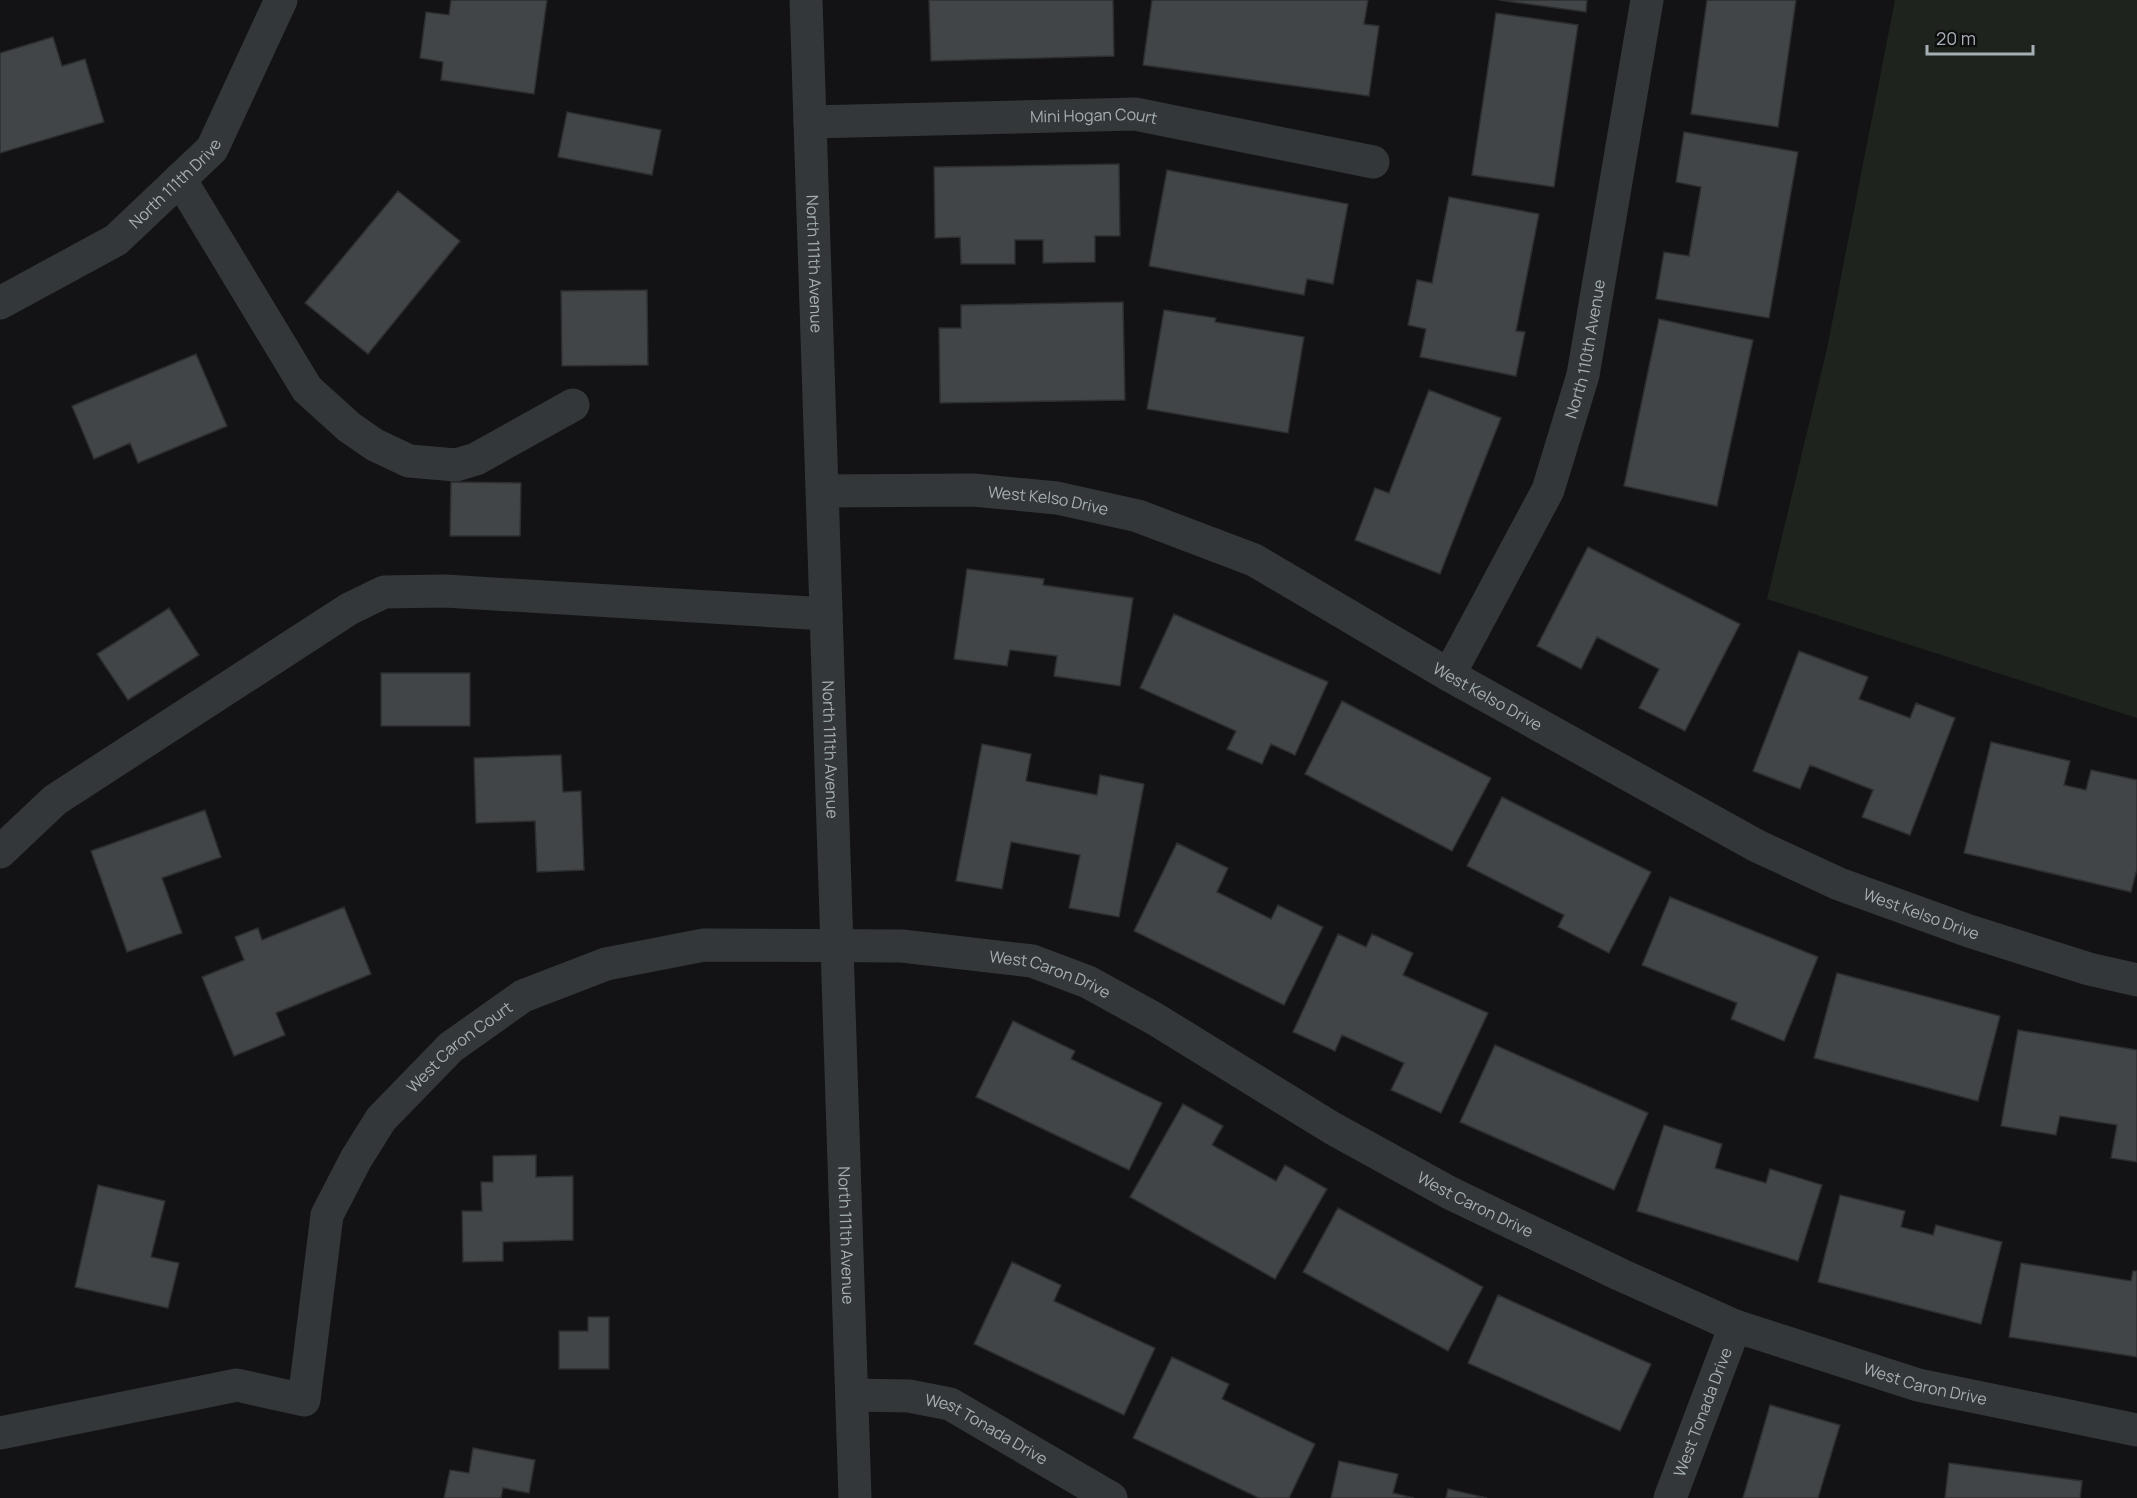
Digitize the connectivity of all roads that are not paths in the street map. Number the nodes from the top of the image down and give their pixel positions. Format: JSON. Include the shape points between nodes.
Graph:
{"nodes":[{"id":1,"x":281,"y":0,"type":"edge"},
{"id":2,"x":806,"y":0,"type":"edge"},
{"id":3,"x":1647,"y":0,"type":"edge"},
{"id":4,"x":810,"y":122,"type":"junction"},
{"id":5,"x":1373,"y":162,"type":"dead end"},
{"id":6,"x":180,"y":179,"type":"junction"},
{"id":7,"x":0,"y":303,"type":"edge"},
{"id":8,"x":573,"y":405,"type":"dead end"},
{"id":9,"x":824,"y":491,"type":"junction"},
{"id":10,"x":826,"y":614,"type":"junction"},
{"id":11,"x":1449,"y":675,"type":"junction"},
{"id":12,"x":0,"y":852,"type":"edge"},
{"id":13,"x":837,"y":946,"type":"junction"},
{"id":14,"x":2137,"y":980,"type":"edge"},
{"id":15,"x":1735,"y":1326,"type":"junction"},
{"id":16,"x":852,"y":1395,"type":"junction"},
{"id":17,"x":2137,"y":1430,"type":"edge"},
{"id":18,"x":0,"y":1433,"type":"edge"},
{"id":19,"x":855,"y":1498,"type":"edge"},
{"id":20,"x":1111,"y":1498,"type":"edge"},
{"id":21,"x":1670,"y":1498,"type":"edge"}],
"edges":[{"from":1,"to":6,"type":"street","name":"North 111th Drive","via":[[212,149]]},
{"from":2,"to":4,"type":"street","name":"North 111th Avenue"},
{"from":3,"to":11,"type":"street","name":"North 110th Avenue","via":[[1583,375],[1567,435],[1548,490]]},
{"from":4,"to":5,"type":"street","name":"Mini Hogan Court","via":[[1135,114]]},
{"from":4,"to":9,"type":"street","name":"North 111th Avenue"},
{"from":6,"to":7,"type":"street","name":"North 111th Drive","via":[[116,240]]},
{"from":6,"to":8,"type":"street","via":[[307,389],[375,445],[409,461],[456,465],[476,459]]},
{"from":9,"to":10,"type":"street","name":"North 111th Avenue"},
{"from":9,"to":11,"type":"street","name":"West Kelso Drive","via":[[973,490],[1057,498],[1138,516],[1254,560]]},
{"from":10,"to":12,"type":"street","via":[[445,591],[384,592],[349,609],[56,800]]},
{"from":10,"to":13,"type":"street","name":"North 111th Avenue"},
{"from":11,"to":14,"type":"street","name":"West Kelso Drive","via":[[1757,846],[1839,884],[1969,932]]},
{"from":13,"to":15,"type":"street","name":"West Caron Drive","via":[[969,951],[1032,961],[1088,982],[1332,1128],[1450,1192]]},
{"from":13,"to":16,"type":"street","name":"North 111th Avenue"},
{"from":13,"to":18,"type":"street","name":"West Caron Court","via":[[704,945],[606,964],[523,996],[451,1047],[381,1119],[327,1215],[304,1401],[237,1384]]},
{"from":15,"to":17,"type":"street","name":"West Caron Drive","via":[[1918,1384]]},
{"from":15,"to":21,"type":"street","name":"West Tonada Drive"},
{"from":16,"to":19,"type":"street","name":"North 111th Avenue"},
{"from":16,"to":20,"type":"street","name":"West Tonada Drive","via":[[909,1396],[950,1404]]}]}
